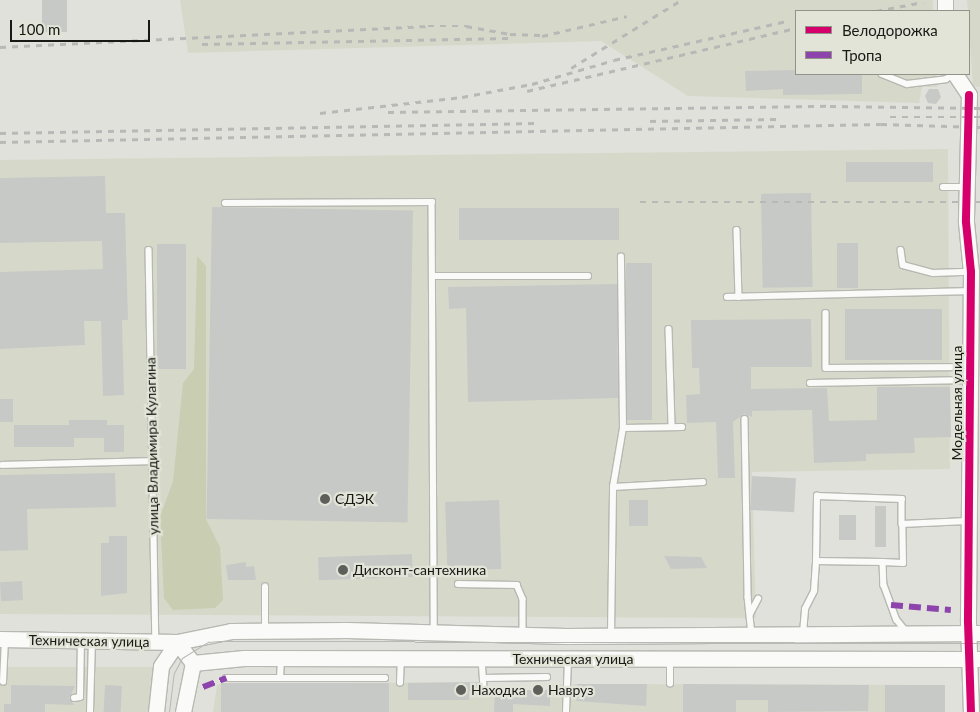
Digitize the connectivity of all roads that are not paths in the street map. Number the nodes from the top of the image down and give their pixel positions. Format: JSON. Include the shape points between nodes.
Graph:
{"nodes":[{"id":1,"x":883,"y":75,"type":"edge"},
{"id":2,"x":954,"y":75,"type":"edge"},
{"id":3,"x":956,"y":75,"type":"edge"},
{"id":4,"x":966,"y":186,"type":"junction"},
{"id":5,"x":943,"y":187,"type":"dead end"},
{"id":6,"x":225,"y":203,"type":"dead end"},
{"id":7,"x":737,"y":230,"type":"dead end"},
{"id":8,"x":148,"y":250,"type":"dead end"},
{"id":9,"x":901,"y":250,"type":"dead end"},
{"id":10,"x":621,"y":257,"type":"dead end"},
{"id":11,"x":971,"y":272,"type":"junction"},
{"id":12,"x":433,"y":276,"type":"junction"},
{"id":13,"x":588,"y":276,"type":"dead end"},
{"id":14,"x":970,"y":291,"type":"junction"},
{"id":15,"x":727,"y":297,"type":"dead end"},
{"id":16,"x":739,"y":297,"type":"junction"},
{"id":17,"x":826,"y":313,"type":"dead end"},
{"id":18,"x":669,"y":329,"type":"dead end"},
{"id":19,"x":969,"y":374,"type":"junction"},
{"id":20,"x":810,"y":383,"type":"dead end"},
{"id":21,"x":745,"y":419,"type":"dead end"},
{"id":22,"x":672,"y":427,"type":"junction"},
{"id":23,"x":682,"y":427,"type":"dead end"},
{"id":24,"x":623,"y":428,"type":"junction"},
{"id":25,"x":153,"y":461,"type":"junction"},
{"id":26,"x":2,"y":465,"type":"dead end"},
{"id":27,"x":703,"y":482,"type":"dead end"},
{"id":28,"x":614,"y":487,"type":"junction"},
{"id":29,"x":969,"y":521,"type":"junction"},
{"id":30,"x":902,"y":524,"type":"junction"},
{"id":31,"x":816,"y":561,"type":"junction"},
{"id":32,"x":884,"y":562,"type":"junction"},
{"id":33,"x":458,"y":584,"type":"dead end"},
{"id":34,"x":265,"y":587,"type":"dead end"},
{"id":35,"x":758,"y":598,"type":"dead end"},
{"id":36,"x":750,"y":614,"type":"junction"},
{"id":37,"x":265,"y":631,"type":"junction"},
{"id":38,"x":434,"y":632,"type":"junction"},
{"id":39,"x":974,"y":633,"type":"edge"},
{"id":40,"x":523,"y":635,"type":"junction"},
{"id":41,"x":909,"y":635,"type":"junction"},
{"id":42,"x":611,"y":636,"type":"junction"},
{"id":43,"x":753,"y":636,"type":"junction"},
{"id":44,"x":803,"y":636,"type":"junction"},
{"id":45,"x":2,"y":639,"type":"edge"},
{"id":46,"x":87,"y":641,"type":"junction"},
{"id":47,"x":156,"y":642,"type":"junction"},
{"id":48,"x":177,"y":642,"type":"junction"},
{"id":49,"x":281,"y":658,"type":"junction"},
{"id":50,"x":401,"y":659,"type":"junction"},
{"id":51,"x":482,"y":659,"type":"junction"},
{"id":52,"x":670,"y":659,"type":"junction"},
{"id":53,"x":975,"y":659,"type":"edge"},
{"id":54,"x":568,"y":660,"type":"junction"},
{"id":55,"x":193,"y":662,"type":"junction"},
{"id":56,"x":226,"y":678,"type":"dead end"},
{"id":57,"x":280,"y":678,"type":"junction"},
{"id":58,"x":385,"y":678,"type":"dead end"},
{"id":59,"x":483,"y":678,"type":"junction"},
{"id":60,"x":547,"y":678,"type":"dead end"},
{"id":61,"x":3,"y":682,"type":"dead end"},
{"id":62,"x":400,"y":683,"type":"dead end"},
{"id":63,"x":670,"y":684,"type":"dead end"},
{"id":64,"x":484,"y":690,"type":"dead end"},
{"id":65,"x":74,"y":698,"type":"dead end"},
{"id":66,"x":90,"y":712,"type":"edge"},
{"id":67,"x":156,"y":712,"type":"edge"},
{"id":68,"x":183,"y":712,"type":"edge"},
{"id":69,"x":188,"y":712,"type":"edge"},
{"id":70,"x":566,"y":712,"type":"edge"},
{"id":71,"x":971,"y":712,"type":"edge"}],
"edges":[{"from":1,"to":2,"type":"lane","via":[[889,80],[908,84],[946,80]]},
{"from":3,"to":4,"type":"main road","name":"Модельная улица","via":[[969,95]]},
{"from":4,"to":5,"type":"lane"},
{"from":4,"to":11,"type":"main road","name":"Модельная улица"},
{"from":6,"to":12,"type":"lane","via":[[432,202]]},
{"from":7,"to":16,"type":"lane"},
{"from":8,"to":25,"type":"lane","name":"улица Владимира Кулагина"},
{"from":9,"to":11,"type":"lane","via":[[903,265],[933,273]]},
{"from":10,"to":24,"type":"lane"},
{"from":11,"to":14,"type":"main road","name":"Модельная улица"},
{"from":12,"to":13,"type":"lane"},
{"from":12,"to":38,"type":"lane"},
{"from":14,"to":16,"type":"lane"},
{"from":14,"to":19,"type":"main road","name":"Модельная улица"},
{"from":15,"to":16,"type":"lane"},
{"from":17,"to":19,"type":"lane","via":[[826,368]]},
{"from":18,"to":22,"type":"lane"},
{"from":19,"to":20,"type":"lane"},
{"from":19,"to":29,"type":"main road","name":"Модельная улица"},
{"from":21,"to":36,"type":"lane"},
{"from":22,"to":23,"type":"lane"},
{"from":22,"to":24,"type":"lane"},
{"from":24,"to":28,"type":"lane"},
{"from":25,"to":26,"type":"lane"},
{"from":25,"to":47,"type":"lane","name":"улица Владимира Кулагина"},
{"from":27,"to":28,"type":"lane"},
{"from":28,"to":42,"type":"lane"},
{"from":29,"to":30,"type":"lane"},
{"from":29,"to":39,"type":"main road","name":"Модельная улица"},
{"from":30,"to":31,"type":"lane","via":[[902,499],[817,496]]},
{"from":30,"to":32,"type":"lane","via":[[903,563]]},
{"from":31,"to":32,"type":"lane"},
{"from":31,"to":44,"type":"lane","via":[[814,592],[805,609]]},
{"from":32,"to":41,"type":"lane","via":[[884,585],[897,620]]},
{"from":33,"to":40,"type":"lane","via":[[517,586],[523,599]]},
{"from":34,"to":37,"type":"lane"},
{"from":35,"to":36,"type":"lane"},
{"from":36,"to":43,"type":"lane"},
{"from":37,"to":38,"type":"main road","name":"Техническая улица"},
{"from":37,"to":48,"type":"main road","name":"Техническая улица","via":[[231,631]]},
{"from":38,"to":40,"type":"main road","name":"Техническая улица"},
{"from":39,"to":41,"type":"main road","name":"Техническая улица"},
{"from":39,"to":53,"type":"main road","name":"Модельная улица"},
{"from":40,"to":42,"type":"main road","name":"Техническая улица"},
{"from":41,"to":44,"type":"main road","name":"Техническая улица"},
{"from":42,"to":43,"type":"main road","name":"Техническая улица"},
{"from":43,"to":44,"type":"main road","name":"Техническая улица"},
{"from":45,"to":46,"type":"main road","name":"Техническая улица"},
{"from":45,"to":61,"type":"lane"},
{"from":46,"to":47,"type":"main road","name":"Техническая улица"},
{"from":46,"to":65,"type":"lane","via":[[80,697]]},
{"from":46,"to":66,"type":"lane"},
{"from":47,"to":48,"type":"main road","name":"Техническая улица"},
{"from":48,"to":55,"type":"main road"},
{"from":48,"to":67,"type":"main road","via":[[161,666]]},
{"from":49,"to":50,"type":"main road","name":"Техническая улица"},
{"from":49,"to":55,"type":"main road","name":"Техническая улица"},
{"from":49,"to":57,"type":"lane"},
{"from":50,"to":51,"type":"main road","name":"Техническая улица"},
{"from":50,"to":62,"type":"lane"},
{"from":51,"to":54,"type":"main road","name":"Техническая улица"},
{"from":51,"to":59,"type":"lane"},
{"from":52,"to":53,"type":"main road","name":"Техническая улица"},
{"from":52,"to":54,"type":"main road","name":"Техническая улица"},
{"from":52,"to":63,"type":"lane"},
{"from":53,"to":71,"type":"main road","name":"Модельная улица"},
{"from":54,"to":70,"type":"lane"},
{"from":55,"to":68,"type":"main road","via":[[188,674]]},
{"from":56,"to":57,"type":"lane"},
{"from":57,"to":58,"type":"lane"},
{"from":59,"to":60,"type":"lane"},
{"from":59,"to":64,"type":"lane"},
{"from":68,"to":69,"type":"lane"}]}
